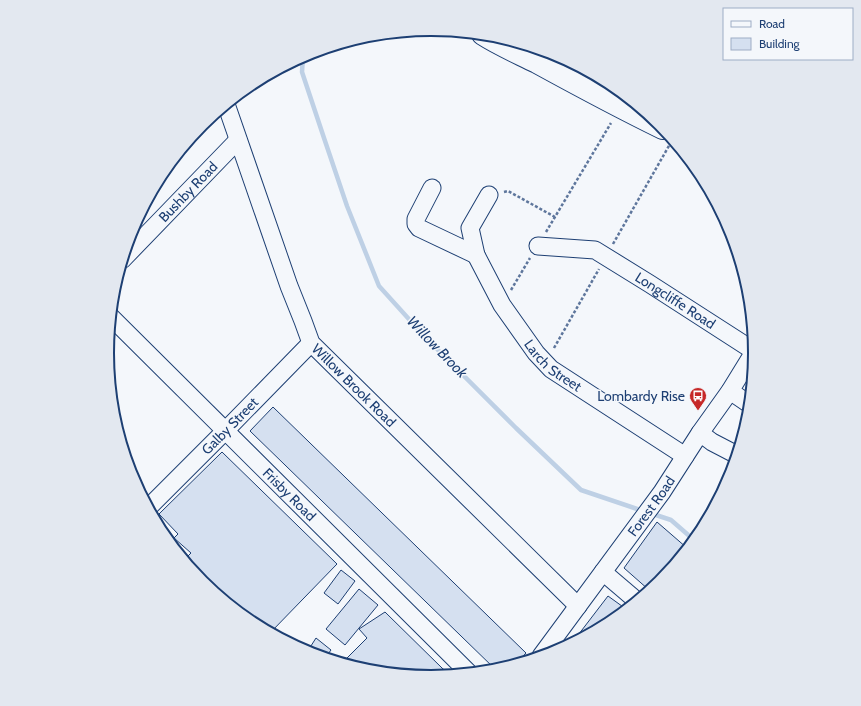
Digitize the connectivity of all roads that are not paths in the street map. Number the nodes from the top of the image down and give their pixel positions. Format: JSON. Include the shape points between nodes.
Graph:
{"nodes":[{"id":1,"x":497,"y":43,"type":"edge"},
{"id":2,"x":532,"y":53,"type":"edge"},
{"id":3,"x":228,"y":110,"type":"edge"},
{"id":4,"x":634,"y":111,"type":"edge"},
{"id":5,"x":238,"y":140,"type":"junction"},
{"id":6,"x":432,"y":188,"type":"dead end"},
{"id":7,"x":489,"y":195,"type":"road end"},
{"id":8,"x":538,"y":246,"type":"road end"},
{"id":9,"x":130,"y":252,"type":"edge"},
{"id":10,"x":476,"y":255,"type":"junction"},
{"id":11,"x":115,"y":321,"type":"edge"},
{"id":12,"x":311,"y":343,"type":"junction"},
{"id":13,"x":748,"y":348,"type":"edge"},
{"id":14,"x":748,"y":362,"type":"edge"},
{"id":15,"x":730,"y":391,"type":"junction"},
{"id":16,"x":744,"y":400,"type":"edge"},
{"id":17,"x":225,"y":431,"type":"junction"},
{"id":18,"x":700,"y":433,"type":"junction"},
{"id":19,"x":732,"y":452,"type":"edge"},
{"id":20,"x":686,"y":456,"type":"junction"},
{"id":21,"x":152,"y":504,"type":"edge"},
{"id":22,"x":603,"y":572,"type":"junction"},
{"id":23,"x":632,"y":597,"type":"edge"},
{"id":24,"x":578,"y":606,"type":"junction"},
{"id":25,"x":547,"y":648,"type":"edge"},
{"id":26,"x":463,"y":668,"type":"edge"}],
"edges":[{"from":1,"to":2,"type":"main road"},
{"from":2,"to":4,"type":"main road"},
{"from":3,"to":5,"type":"street","name":"Willow Brook Road"},
{"from":5,"to":9,"type":"street","name":"Bushby Road"},
{"from":5,"to":12,"type":"street","name":"Willow Brook Road"},
{"from":6,"to":10,"type":"street","via":[[416,219],[416,224],[419,228]]},
{"from":7,"to":10,"type":"street","name":"Larch Street","via":[[470,228]]},
{"from":8,"to":13,"type":"street","name":"Longcliffe Road","via":[[595,250]]},
{"from":10,"to":20,"type":"street","name":"Larch Street","via":[[502,306],[551,368]]},
{"from":11,"to":17,"type":"street","name":"Frisby Road"},
{"from":12,"to":17,"type":"street","name":"Galby Street"},
{"from":12,"to":24,"type":"street","name":"Willow Brook Road"},
{"from":14,"to":15,"type":"street","name":"Forest Road"},
{"from":15,"to":16,"type":"street"},
{"from":15,"to":18,"type":"street","name":"Forest Road"},
{"from":17,"to":21,"type":"street","name":"Galby Street"},
{"from":17,"to":26,"type":"street","name":"Frisby Road"},
{"from":18,"to":19,"type":"street"},
{"from":18,"to":20,"type":"street","name":"Forest Road"},
{"from":20,"to":22,"type":"street","name":"Forest Road"},
{"from":22,"to":23,"type":"street"},
{"from":22,"to":24,"type":"street","name":"Forest Road"},
{"from":24,"to":25,"type":"street","name":"Forest Road"}]}
